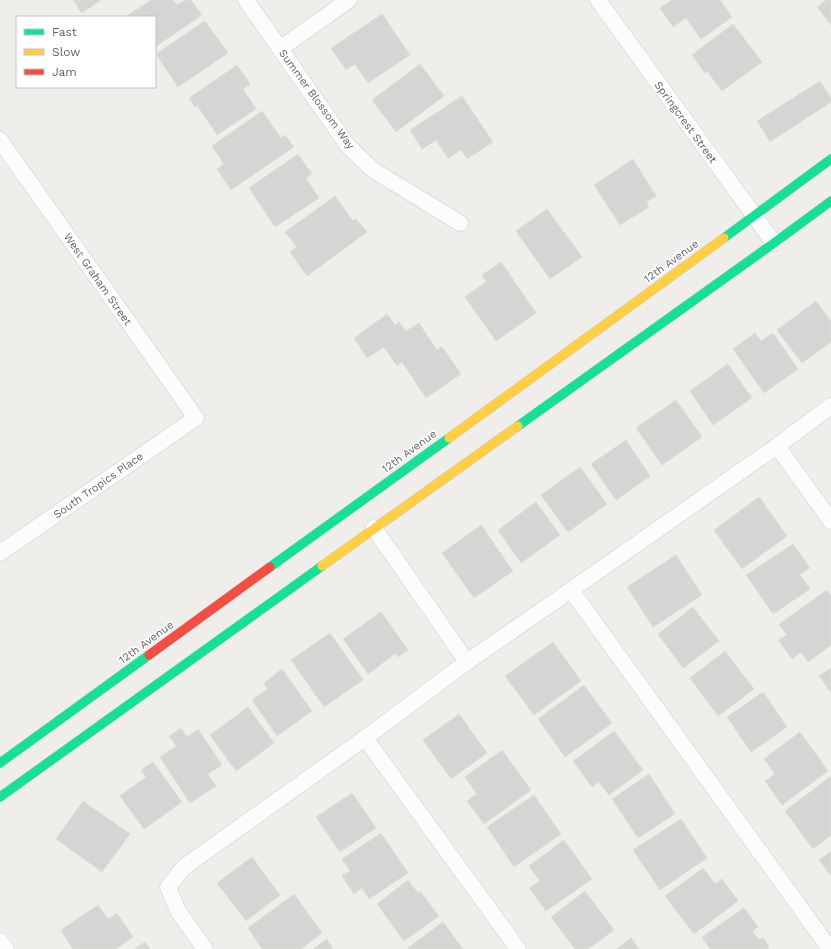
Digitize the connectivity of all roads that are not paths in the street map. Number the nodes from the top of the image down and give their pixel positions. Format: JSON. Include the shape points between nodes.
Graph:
{"nodes":[{"id":1,"x":246,"y":0,"type":"edge"},
{"id":2,"x":349,"y":0,"type":"edge"},
{"id":3,"x":598,"y":0,"type":"edge"},
{"id":4,"x":281,"y":48,"type":"junction"},
{"id":5,"x":0,"y":140,"type":"edge"},
{"id":6,"x":831,"y":159,"type":"edge"},
{"id":7,"x":831,"y":200,"type":"edge"},
{"id":8,"x":754,"y":216,"type":"junction"},
{"id":9,"x":460,"y":223,"type":"dead end"},
{"id":10,"x":774,"y":243,"type":"junction"},
{"id":11,"x":531,"y":377,"type":"junction"},
{"id":12,"x":831,"y":406,"type":"edge"},
{"id":13,"x":502,"y":411,"type":"dead end"},
{"id":14,"x":196,"y":418,"type":"joint"},
{"id":15,"x":777,"y":446,"type":"junction"},
{"id":16,"x":831,"y":521,"type":"edge"},
{"id":17,"x":373,"y":525,"type":"junction"},
{"id":18,"x":1,"y":551,"type":"edge"},
{"id":19,"x":572,"y":590,"type":"junction"},
{"id":20,"x":467,"y":662,"type":"junction"},
{"id":21,"x":365,"y":738,"type":"junction"},
{"id":22,"x":0,"y":763,"type":"edge"},
{"id":23,"x":0,"y":798,"type":"edge"},
{"id":24,"x":0,"y":940,"type":"edge"},
{"id":25,"x":6,"y":949,"type":"edge"},
{"id":26,"x":205,"y":949,"type":"edge"},
{"id":27,"x":518,"y":949,"type":"edge"},
{"id":28,"x":830,"y":949,"type":"edge"}],
"edges":[{"from":1,"to":4,"type":"street","name":"Summer Blossom Way"},
{"from":2,"to":4,"type":"street"},
{"from":3,"to":8,"type":"street","name":"Springcrest Street"},
{"from":4,"to":9,"type":"street","name":"Summer Blossom Way","via":[[348,146],[373,170]]},
{"from":5,"to":14,"type":"street","name":"West Graham Street"},
{"from":6,"to":8,"type":"street","name":"12th Avenue"},
{"from":7,"to":10,"type":"street"},
{"from":8,"to":10,"type":"street","name":"Springcrest Street"},
{"from":8,"to":11,"type":"street","name":"12th Avenue"},
{"from":10,"to":17,"type":"street"},
{"from":11,"to":13,"type":"street"},
{"from":11,"to":22,"type":"street","name":"12th Avenue"},
{"from":12,"to":15,"type":"street"},
{"from":14,"to":18,"type":"street","name":"South Tropics Place"},
{"from":15,"to":16,"type":"street"},
{"from":15,"to":19,"type":"street"},
{"from":17,"to":20,"type":"street"},
{"from":17,"to":23,"type":"street"},
{"from":19,"to":20,"type":"street"},
{"from":19,"to":28,"type":"street"},
{"from":20,"to":21,"type":"street"},
{"from":21,"to":26,"type":"street","via":[[184,867],[168,887],[178,911]]},
{"from":21,"to":27,"type":"street"},
{"from":24,"to":25,"type":"street"}]}
